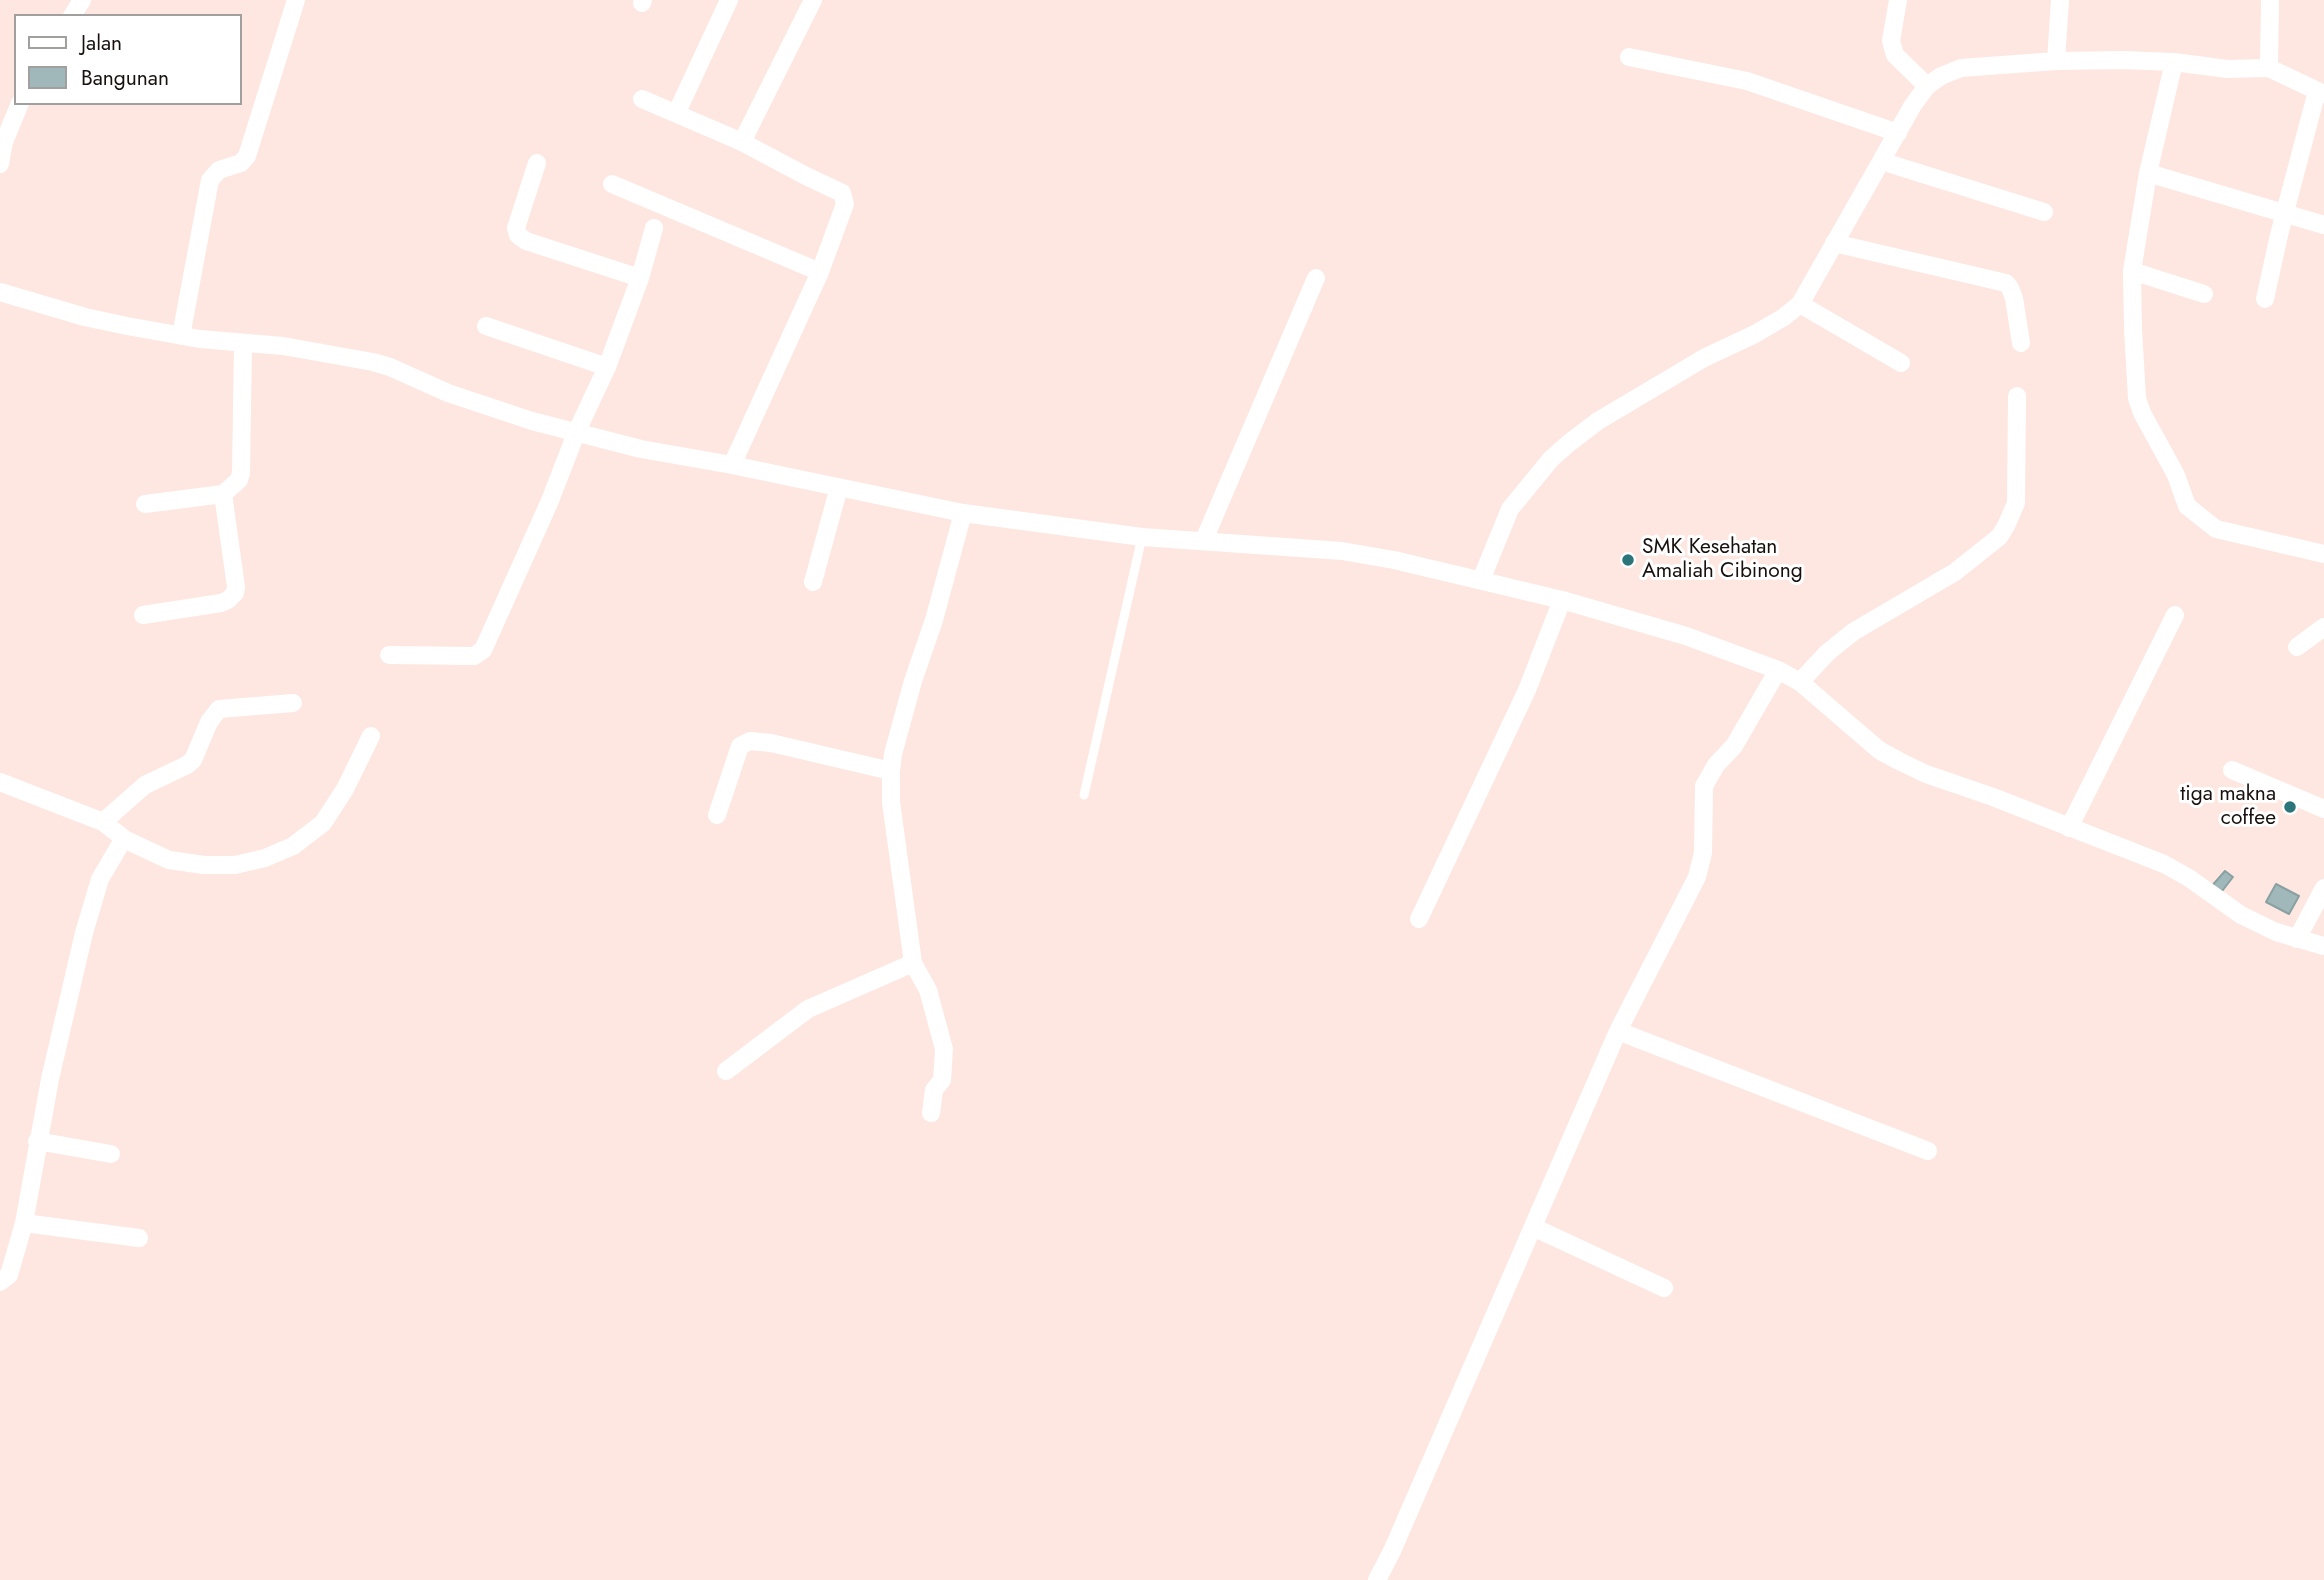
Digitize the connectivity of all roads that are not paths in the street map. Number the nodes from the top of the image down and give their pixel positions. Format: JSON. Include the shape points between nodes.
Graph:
{"nodes":[{"id":1,"x":296,"y":0,"type":"edge"},
{"id":2,"x":729,"y":0,"type":"edge"},
{"id":3,"x":813,"y":0,"type":"edge"},
{"id":4,"x":1898,"y":0,"type":"edge"},
{"id":5,"x":2060,"y":0,"type":"edge"},
{"id":6,"x":2270,"y":0,"type":"edge"},
{"id":7,"x":1629,"y":57,"type":"dead end"},
{"id":8,"x":2056,"y":61,"type":"junction"},
{"id":9,"x":2174,"y":62,"type":"junction"},
{"id":10,"x":2269,"y":68,"type":"junction"},
{"id":11,"x":1927,"y":86,"type":"junction"},
{"id":12,"x":2321,"y":93,"type":"edge"},
{"id":13,"x":642,"y":99,"type":"dead end"},
{"id":14,"x":19,"y":105,"type":"edge"},
{"id":15,"x":677,"y":112,"type":"junction"},
{"id":16,"x":1898,"y":133,"type":"junction"},
{"id":17,"x":742,"y":142,"type":"junction"},
{"id":18,"x":1881,"y":161,"type":"junction"},
{"id":19,"x":537,"y":163,"type":"dead end"},
{"id":20,"x":0,"y":164,"type":"edge"},
{"id":21,"x":2148,"y":173,"type":"junction"},
{"id":22,"x":612,"y":184,"type":"dead end"},
{"id":23,"x":2044,"y":212,"type":"dead end"},
{"id":24,"x":2285,"y":213,"type":"junction"},
{"id":25,"x":2324,"y":225,"type":"edge"},
{"id":26,"x":654,"y":228,"type":"dead end"},
{"id":27,"x":1835,"y":243,"type":"junction"},
{"id":28,"x":2132,"y":271,"type":"junction"},
{"id":29,"x":820,"y":272,"type":"junction"},
{"id":30,"x":640,"y":278,"type":"junction"},
{"id":31,"x":1316,"y":278,"type":"dead end"},
{"id":32,"x":0,"y":292,"type":"edge"},
{"id":33,"x":2204,"y":294,"type":"dead end"},
{"id":34,"x":2265,"y":299,"type":"dead end"},
{"id":35,"x":1800,"y":304,"type":"junction"},
{"id":36,"x":486,"y":326,"type":"dead end"},
{"id":37,"x":181,"y":336,"type":"junction"},
{"id":38,"x":243,"y":344,"type":"junction"},
{"id":39,"x":2021,"y":344,"type":"dead end"},
{"id":40,"x":1901,"y":363,"type":"dead end"},
{"id":41,"x":607,"y":367,"type":"junction"},
{"id":42,"x":2017,"y":397,"type":"dead end"},
{"id":43,"x":577,"y":431,"type":"junction"},
{"id":44,"x":732,"y":465,"type":"junction"},
{"id":45,"x":839,"y":487,"type":"junction"},
{"id":46,"x":223,"y":494,"type":"junction"},
{"id":47,"x":145,"y":504,"type":"dead end"},
{"id":48,"x":963,"y":513,"type":"junction"},
{"id":49,"x":1142,"y":537,"type":"junction"},
{"id":50,"x":1203,"y":540,"type":"junction"},
{"id":51,"x":2324,"y":554,"type":"edge"},
{"id":52,"x":1480,"y":580,"type":"junction"},
{"id":53,"x":813,"y":582,"type":"dead end"},
{"id":54,"x":1562,"y":600,"type":"junction"},
{"id":55,"x":143,"y":615,"type":"dead end"},
{"id":56,"x":2175,"y":615,"type":"dead end"},
{"id":57,"x":2324,"y":627,"type":"edge"},
{"id":58,"x":2297,"y":647,"type":"dead end"},
{"id":59,"x":389,"y":655,"type":"dead end"},
{"id":60,"x":1778,"y":670,"type":"junction"},
{"id":61,"x":1800,"y":682,"type":"junction"},
{"id":62,"x":293,"y":703,"type":"dead end"},
{"id":63,"x":371,"y":736,"type":"dead end"},
{"id":64,"x":2232,"y":770,"type":"dead end"},
{"id":65,"x":891,"y":771,"type":"junction"},
{"id":66,"x":0,"y":782,"type":"edge"},
{"id":67,"x":1084,"y":795,"type":"dead end"},
{"id":68,"x":2324,"y":809,"type":"edge"},
{"id":69,"x":717,"y":815,"type":"dead end"},
{"id":70,"x":103,"y":822,"type":"junction"},
{"id":71,"x":2069,"y":828,"type":"junction"},
{"id":72,"x":126,"y":840,"type":"junction"},
{"id":73,"x":2324,"y":888,"type":"edge"},
{"id":74,"x":1419,"y":919,"type":"dead end"},
{"id":75,"x":2297,"y":939,"type":"junction"},
{"id":76,"x":2324,"y":946,"type":"edge"},
{"id":77,"x":913,"y":963,"type":"junction"},
{"id":78,"x":1618,"y":1031,"type":"junction"},
{"id":79,"x":726,"y":1071,"type":"dead end"},
{"id":80,"x":932,"y":1114,"type":"dead end"},
{"id":81,"x":37,"y":1141,"type":"junction"},
{"id":82,"x":1928,"y":1151,"type":"dead end"},
{"id":83,"x":111,"y":1154,"type":"dead end"},
{"id":84,"x":24,"y":1223,"type":"junction"},
{"id":85,"x":1532,"y":1227,"type":"junction"},
{"id":86,"x":139,"y":1238,"type":"dead end"},
{"id":87,"x":0,"y":1282,"type":"edge"},
{"id":88,"x":1664,"y":1288,"type":"dead end"},
{"id":89,"x":1377,"y":1580,"type":"edge"}],
"edges":[{"from":1,"to":37,"type":"street","via":[[247,156],[210,180]]},
{"from":2,"to":15,"type":"street"},
{"from":3,"to":17,"type":"street"},
{"from":4,"to":11,"type":"street","via":[[1891,41],[1895,55]]},
{"from":5,"to":8,"type":"street"},
{"from":6,"to":10,"type":"street"},
{"from":7,"to":16,"type":"street","via":[[1747,81]]},
{"from":8,"to":9,"type":"street"},
{"from":8,"to":11,"type":"street","via":[[1961,68]]},
{"from":9,"to":10,"type":"street","via":[[2227,69]]},
{"from":9,"to":21,"type":"street"},
{"from":10,"to":12,"type":"street"},
{"from":11,"to":16,"type":"street"},
{"from":12,"to":24,"type":"street"},
{"from":13,"to":15,"type":"street"},
{"from":14,"to":20,"type":"street"},
{"from":15,"to":17,"type":"street"},
{"from":16,"to":18,"type":"street"},
{"from":17,"to":29,"type":"street","via":[[844,194],[845,204]]},
{"from":18,"to":23,"type":"street"},
{"from":18,"to":27,"type":"street"},
{"from":19,"to":30,"type":"street","via":[[516,228],[519,235]]},
{"from":21,"to":24,"type":"street"},
{"from":21,"to":28,"type":"street"},
{"from":22,"to":29,"type":"street"},
{"from":24,"to":25,"type":"street"},
{"from":24,"to":34,"type":"street"},
{"from":26,"to":30,"type":"street"},
{"from":27,"to":35,"type":"street"},
{"from":27,"to":39,"type":"street","via":[[2006,283],[2014,298]]},
{"from":28,"to":33,"type":"street"},
{"from":28,"to":51,"type":"street","via":[[2137,398],[2187,506],[2216,529]]},
{"from":29,"to":44,"type":"street"},
{"from":30,"to":41,"type":"street"},
{"from":31,"to":50,"type":"street"},
{"from":32,"to":37,"type":"street","via":[[85,317]]},
{"from":35,"to":40,"type":"street"},
{"from":35,"to":52,"type":"street","via":[[1598,421],[1569,443],[1510,509]]},
{"from":36,"to":41,"type":"street"},
{"from":37,"to":38,"type":"street"},
{"from":38,"to":43,"type":"street","via":[[283,346],[373,362],[491,409]]},
{"from":38,"to":46,"type":"street","via":[[241,473]]},
{"from":41,"to":43,"type":"street"},
{"from":42,"to":61,"type":"street","via":[[2016,503],[1999,537],[1955,572],[1853,632]]},
{"from":43,"to":44,"type":"street","via":[[641,449]]},
{"from":43,"to":59,"type":"street","via":[[481,653]]},
{"from":44,"to":45,"type":"street"},
{"from":45,"to":48,"type":"street"},
{"from":45,"to":53,"type":"street"},
{"from":46,"to":47,"type":"street"},
{"from":46,"to":55,"type":"street","via":[[235,593],[221,603]]},
{"from":48,"to":49,"type":"street"},
{"from":48,"to":65,"type":"street"},
{"from":49,"to":50,"type":"street"},
{"from":49,"to":67,"type":"lane"},
{"from":50,"to":52,"type":"street","via":[[1342,551]]},
{"from":52,"to":54,"type":"street"},
{"from":54,"to":60,"type":"street","via":[[1686,636]]},
{"from":54,"to":74,"type":"street","via":[[1527,690]]},
{"from":56,"to":71,"type":"street"},
{"from":57,"to":58,"type":"street"},
{"from":60,"to":61,"type":"street"},
{"from":60,"to":78,"type":"street","via":[[1734,746],[1704,786],[1703,853],[1697,877]]},
{"from":61,"to":71,"type":"street","via":[[1879,750],[1899,761]]},
{"from":62,"to":70,"type":"street","via":[[219,709],[193,760],[145,785]]},
{"from":63,"to":72,"type":"street","via":[[323,823],[293,846],[265,858],[235,865],[204,865],[169,860]]},
{"from":64,"to":68,"type":"street"},
{"from":65,"to":69,"type":"street","via":[[750,741],[740,746]]},
{"from":65,"to":77,"type":"street","via":[[891,802]]},
{"from":66,"to":70,"type":"street"},
{"from":70,"to":72,"type":"street"},
{"from":71,"to":75,"type":"street","via":[[2164,864],[2241,915]]},
{"from":72,"to":81,"type":"street","via":[[100,879],[84,933]]},
{"from":73,"to":75,"type":"street"},
{"from":75,"to":76,"type":"street"},
{"from":77,"to":79,"type":"street","via":[[815,1006]]},
{"from":77,"to":80,"type":"street","via":[[928,990],[944,1049],[942,1080],[934,1090]]},
{"from":78,"to":82,"type":"street"},
{"from":78,"to":85,"type":"street"},
{"from":81,"to":83,"type":"street"},
{"from":81,"to":84,"type":"street"},
{"from":84,"to":86,"type":"street"},
{"from":84,"to":87,"type":"street","via":[[9,1275]]},
{"from":85,"to":88,"type":"street"},
{"from":85,"to":89,"type":"street"}]}
